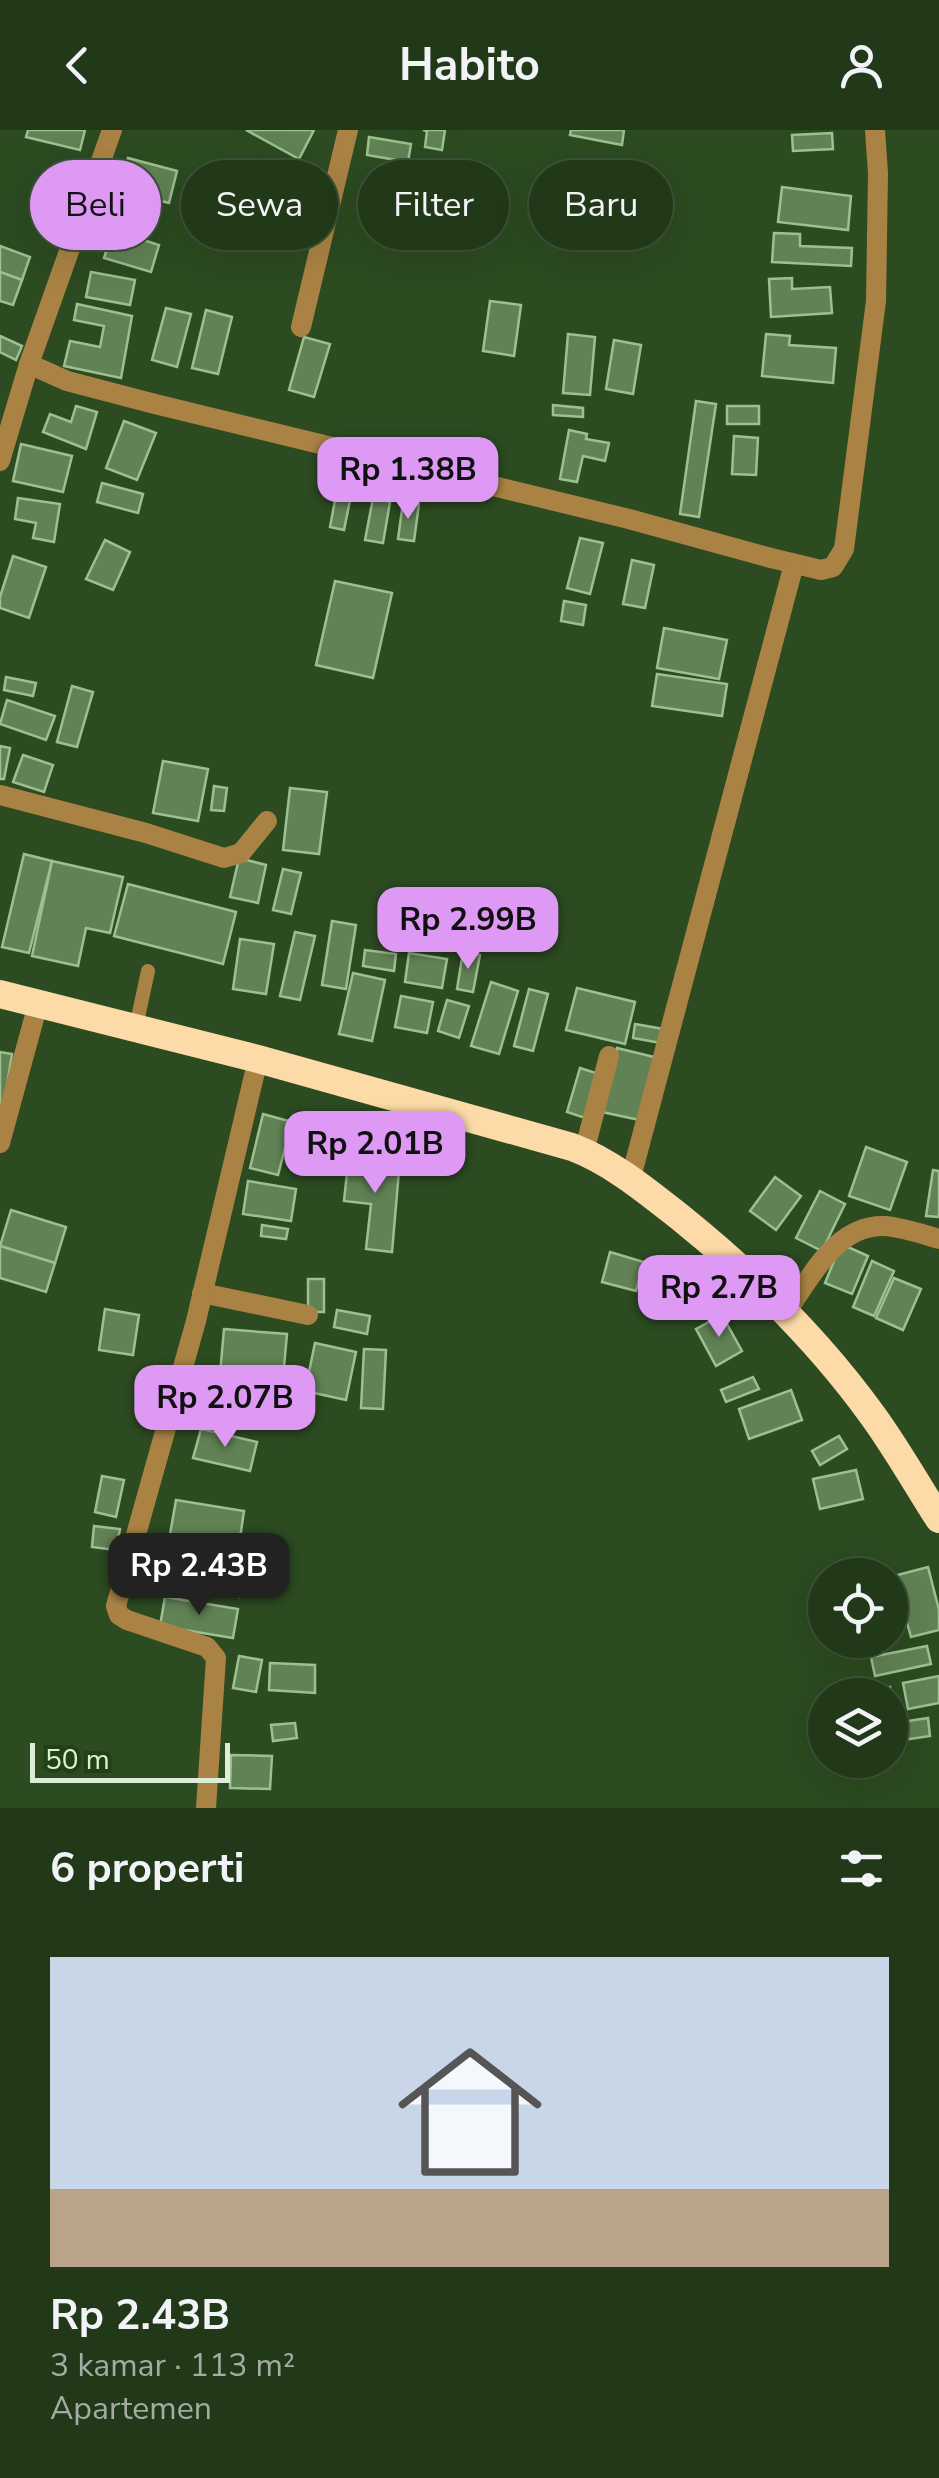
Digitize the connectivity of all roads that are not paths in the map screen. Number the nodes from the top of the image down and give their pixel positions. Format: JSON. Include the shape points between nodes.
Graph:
{"nodes":[{"id":1,"x":112,"y":130,"type":"edge"},
{"id":2,"x":348,"y":130,"type":"edge"},
{"id":3,"x":875,"y":130,"type":"edge"},
{"id":4,"x":301,"y":327,"type":"dead end"},
{"id":5,"x":29,"y":364,"type":"junction"},
{"id":6,"x":0,"y":461,"type":"edge"},
{"id":7,"x":794,"y":564,"type":"junction"},
{"id":8,"x":0,"y":796,"type":"edge"},
{"id":9,"x":267,"y":821,"type":"dead end"},
{"id":10,"x":148,"y":971,"type":"dead end"},
{"id":11,"x":0,"y":994,"type":"edge"},
{"id":12,"x":38,"y":1004,"type":"junction"},
{"id":13,"x":136,"y":1027,"type":"junction"},
{"id":14,"x":609,"y":1056,"type":"dead end"},
{"id":15,"x":258,"y":1058,"type":"junction"},
{"id":16,"x":0,"y":1143,"type":"edge"},
{"id":17,"x":584,"y":1152,"type":"junction"},
{"id":18,"x":630,"y":1180,"type":"junction"},
{"id":19,"x":939,"y":1238,"type":"edge"},
{"id":20,"x":202,"y":1293,"type":"junction"},
{"id":21,"x":786,"y":1312,"type":"junction"},
{"id":22,"x":308,"y":1314,"type":"dead end"},
{"id":23,"x":939,"y":1519,"type":"edge"},
{"id":24,"x":206,"y":1808,"type":"edge"}],
"edges":[{"from":1,"to":5,"type":"street"},
{"from":2,"to":4,"type":"street"},
{"from":3,"to":7,"type":"street","via":[[876,302],[844,549],[833,567]]},
{"from":5,"to":6,"type":"street"},
{"from":5,"to":7,"type":"street","via":[[67,381]]},
{"from":7,"to":18,"type":"street"},
{"from":8,"to":9,"type":"street","via":[[224,858],[241,852]]},
{"from":10,"to":13,"type":"lane"},
{"from":11,"to":12,"type":"highway"},
{"from":12,"to":13,"type":"highway"},
{"from":12,"to":16,"type":"street"},
{"from":13,"to":15,"type":"highway"},
{"from":14,"to":17,"type":"street"},
{"from":15,"to":17,"type":"highway"},
{"from":15,"to":20,"type":"street"},
{"from":17,"to":18,"type":"highway"},
{"from":18,"to":21,"type":"highway","via":[[748,1273]]},
{"from":19,"to":21,"type":"street","via":[[887,1226],[850,1233]]},
{"from":20,"to":22,"type":"street"},
{"from":20,"to":24,"type":"street","via":[[116,1606],[119,1616],[207,1646],[216,1658]]},
{"from":21,"to":23,"type":"highway","via":[[873,1416]]}]}
